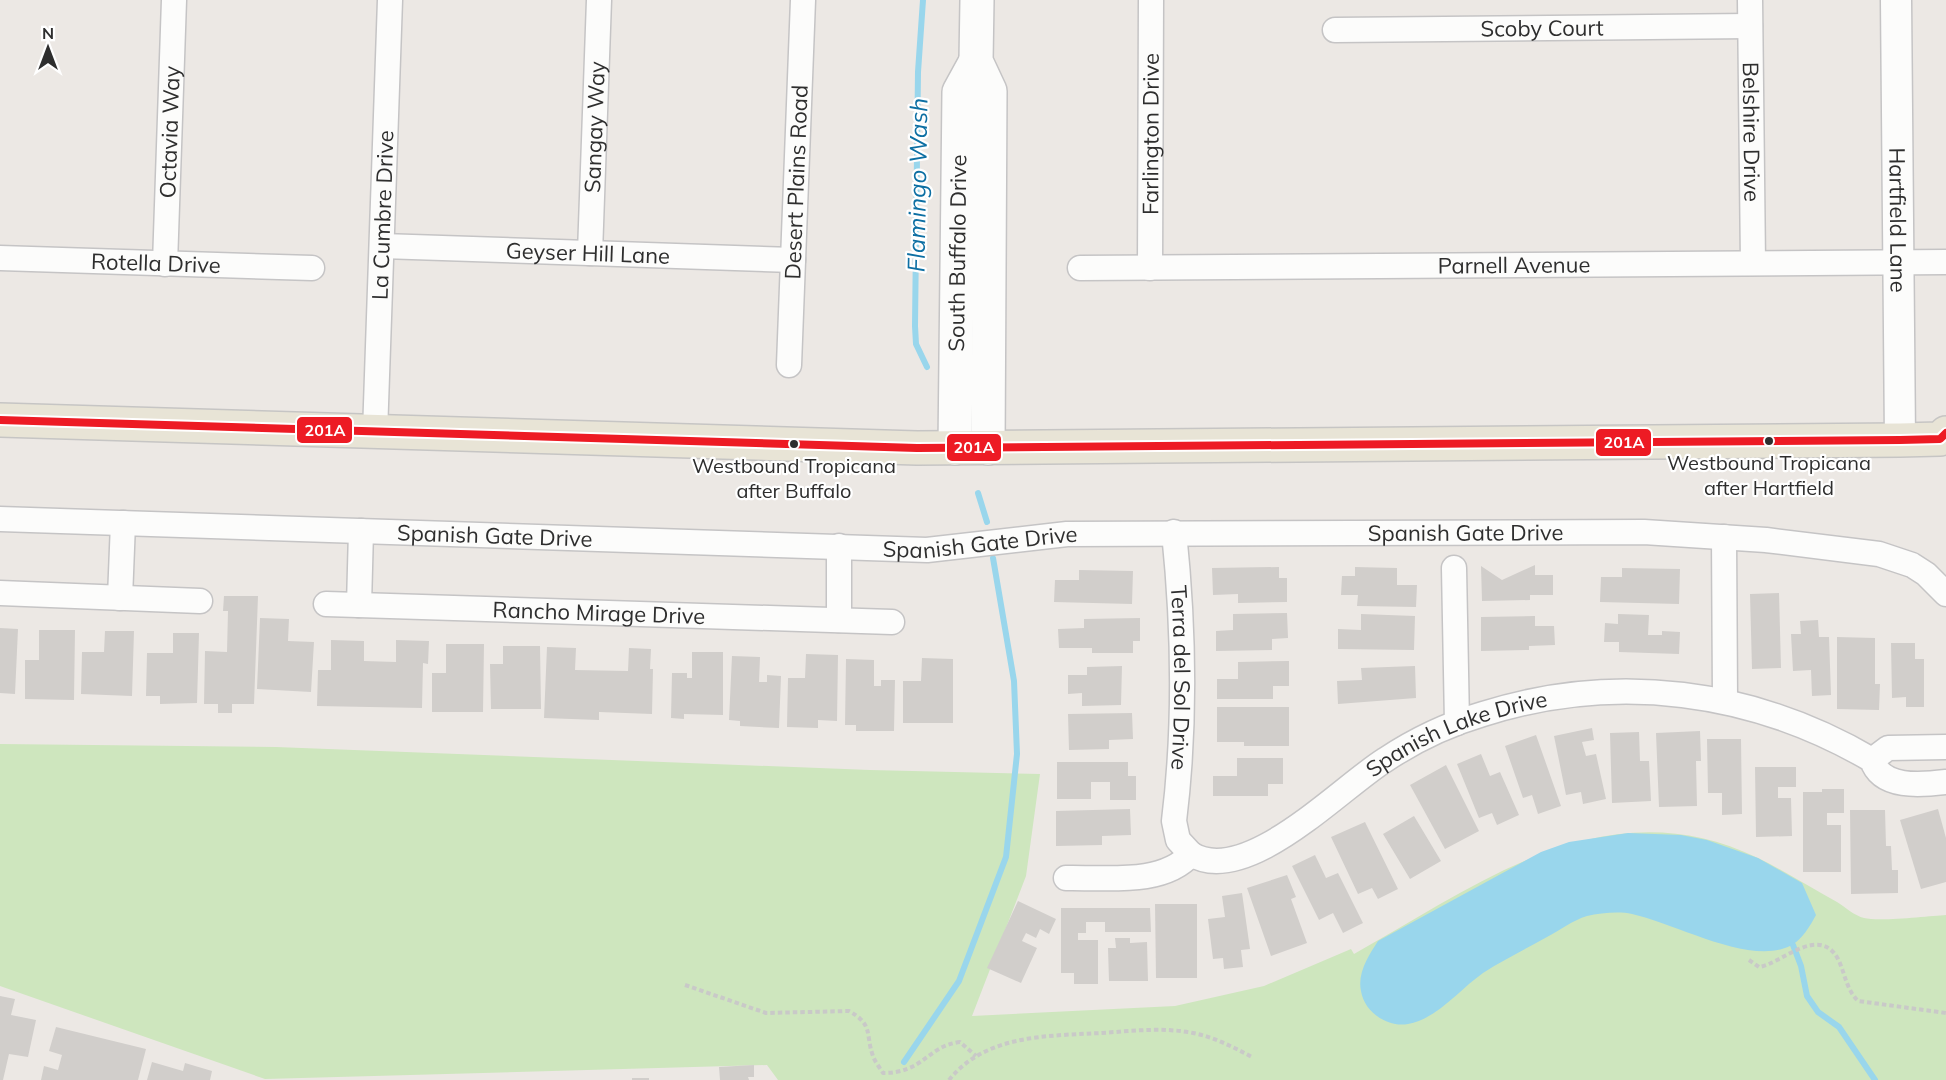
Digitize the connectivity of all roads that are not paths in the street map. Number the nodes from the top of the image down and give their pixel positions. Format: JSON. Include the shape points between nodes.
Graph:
{"nodes":[{"id":1,"x":174,"y":0,"type":"edge"},
{"id":2,"x":390,"y":0,"type":"edge"},
{"id":3,"x":599,"y":0,"type":"edge"},
{"id":4,"x":803,"y":0,"type":"edge"},
{"id":5,"x":977,"y":0,"type":"edge"},
{"id":6,"x":1151,"y":0,"type":"edge"},
{"id":7,"x":1750,"y":0,"type":"edge"},
{"id":8,"x":1896,"y":0,"type":"edge"},
{"id":9,"x":1750,"y":26,"type":"junction"},
{"id":10,"x":1335,"y":30,"type":"dead end"},
{"id":11,"x":976,"y":61,"type":"junction"},
{"id":12,"x":382,"y":246,"type":"junction"},
{"id":13,"x":590,"y":253,"type":"junction"},
{"id":14,"x":0,"y":258,"type":"edge"},
{"id":15,"x":793,"y":260,"type":"junction"},
{"id":16,"x":1899,"y":262,"type":"junction"},
{"id":17,"x":1946,"y":262,"type":"edge"},
{"id":18,"x":1753,"y":263,"type":"junction"},
{"id":19,"x":165,"y":264,"type":"junction"},
{"id":20,"x":312,"y":268,"type":"dead end"},
{"id":21,"x":1080,"y":268,"type":"dead end"},
{"id":22,"x":1150,"y":268,"type":"junction"},
{"id":23,"x":789,"y":364,"type":"dead end"},
{"id":24,"x":0,"y":420,"type":"edge"},
{"id":25,"x":375,"y":433,"type":"junction"},
{"id":26,"x":1944,"y":439,"type":"edge"},
{"id":27,"x":1900,"y":440,"type":"junction"},
{"id":28,"x":955,"y":448,"type":"junction"},
{"id":29,"x":988,"y":448,"type":"junction"},
{"id":30,"x":0,"y":519,"type":"edge"},
{"id":31,"x":123,"y":523,"type":"junction"},
{"id":32,"x":361,"y":531,"type":"junction"},
{"id":33,"x":1174,"y":532,"type":"junction"},
{"id":34,"x":1724,"y":537,"type":"junction"},
{"id":35,"x":839,"y":546,"type":"junction"},
{"id":36,"x":1454,"y":568,"type":"dead end"},
{"id":37,"x":0,"y":593,"type":"edge"},
{"id":38,"x":1946,"y":594,"type":"edge"},
{"id":39,"x":120,"y":598,"type":"junction"},
{"id":40,"x":200,"y":601,"type":"dead end"},
{"id":41,"x":326,"y":604,"type":"dead end"},
{"id":42,"x":359,"y":605,"type":"junction"},
{"id":43,"x":839,"y":620,"type":"junction"},
{"id":44,"x":892,"y":622,"type":"dead end"},
{"id":45,"x":1725,"y":700,"type":"junction"},
{"id":46,"x":1457,"y":723,"type":"junction"},
{"id":47,"x":1946,"y":747,"type":"edge"},
{"id":48,"x":1872,"y":760,"type":"junction"},
{"id":49,"x":1946,"y":782,"type":"edge"},
{"id":50,"x":1191,"y":854,"type":"junction"},
{"id":51,"x":1066,"y":878,"type":"dead end"}],
"edges":[{"from":1,"to":19,"type":"street","name":"Octavia Way"},
{"from":2,"to":12,"type":"street","name":"La Cumbre Drive"},
{"from":3,"to":13,"type":"street","name":"Sangay Way"},
{"from":4,"to":15,"type":"street","name":"Desert Plains Road"},
{"from":5,"to":11,"type":"main road","name":"South Buffalo Drive"},
{"from":6,"to":22,"type":"street","name":"Farlington Drive"},
{"from":7,"to":9,"type":"street","name":"Belshire Drive"},
{"from":8,"to":16,"type":"street","name":"Hartfield Lane"},
{"from":9,"to":10,"type":"street","name":"Scoby Court"},
{"from":9,"to":18,"type":"street","name":"Belshire Drive"},
{"from":11,"to":28,"type":"main road","name":"South Buffalo Drive","via":[[959,92]]},
{"from":11,"to":29,"type":"main road","name":"South Buffalo Drive","via":[[990,91]]},
{"from":12,"to":13,"type":"street","name":"Geyser Hill Lane"},
{"from":12,"to":25,"type":"street","name":"La Cumbre Drive"},
{"from":13,"to":15,"type":"street","name":"Geyser Hill Lane"},
{"from":14,"to":19,"type":"street","name":"Rotella Drive"},
{"from":15,"to":23,"type":"street","name":"Desert Plains Road"},
{"from":16,"to":17,"type":"street","name":"Parnell Avenue"},
{"from":16,"to":18,"type":"street","name":"Parnell Avenue"},
{"from":16,"to":27,"type":"street","name":"Hartfield Lane"},
{"from":18,"to":22,"type":"street","name":"Parnell Avenue"},
{"from":19,"to":20,"type":"street","name":"Rotella Drive"},
{"from":21,"to":22,"type":"street","name":"Parnell Avenue"},
{"from":24,"to":25,"type":"main road"},
{"from":25,"to":28,"type":"main road"},
{"from":26,"to":27,"type":"main road"},
{"from":27,"to":29,"type":"main road"},
{"from":28,"to":29,"type":"main road"},
{"from":30,"to":31,"type":"street","name":"Spanish Gate Drive"},
{"from":31,"to":32,"type":"street","name":"Spanish Gate Drive"},
{"from":31,"to":39,"type":"street"},
{"from":32,"to":35,"type":"street","name":"Spanish Gate Drive"},
{"from":32,"to":42,"type":"street"},
{"from":33,"to":34,"type":"street","name":"Spanish Gate Drive","via":[[1580,531]]},
{"from":33,"to":35,"type":"street","name":"Spanish Gate Drive","via":[[1067,534],[927,550]]},
{"from":33,"to":50,"type":"street","name":"Terra del Sol Drive","via":[[1184,691],[1174,821],[1178,840]]},
{"from":34,"to":38,"type":"street","name":"Spanish Gate Drive","via":[[1896,558],[1926,574]]},
{"from":34,"to":45,"type":"street"},
{"from":35,"to":43,"type":"street"},
{"from":36,"to":46,"type":"street"},
{"from":37,"to":39,"type":"street"},
{"from":39,"to":40,"type":"street"},
{"from":41,"to":42,"type":"street","name":"Rancho Mirage Drive"},
{"from":42,"to":43,"type":"street","name":"Rancho Mirage Drive"},
{"from":43,"to":44,"type":"street","name":"Rancho Mirage Drive"},
{"from":45,"to":46,"type":"street","name":"Spanish Lake Drive","via":[[1655,691],[1585,692],[1515,704]]},
{"from":45,"to":48,"type":"street","name":"Spanish Lake Drive","via":[[1793,720]]},
{"from":46,"to":50,"type":"street","name":"Spanish Lake Drive","via":[[1376,765],[1282,837],[1217,863]]},
{"from":47,"to":48,"type":"street","via":[[1888,748]]},
{"from":48,"to":49,"type":"street","name":"Spanish Lake Drive","via":[[1880,774],[1896,782]]},
{"from":50,"to":51,"type":"street","via":[[1163,874]]}]}
